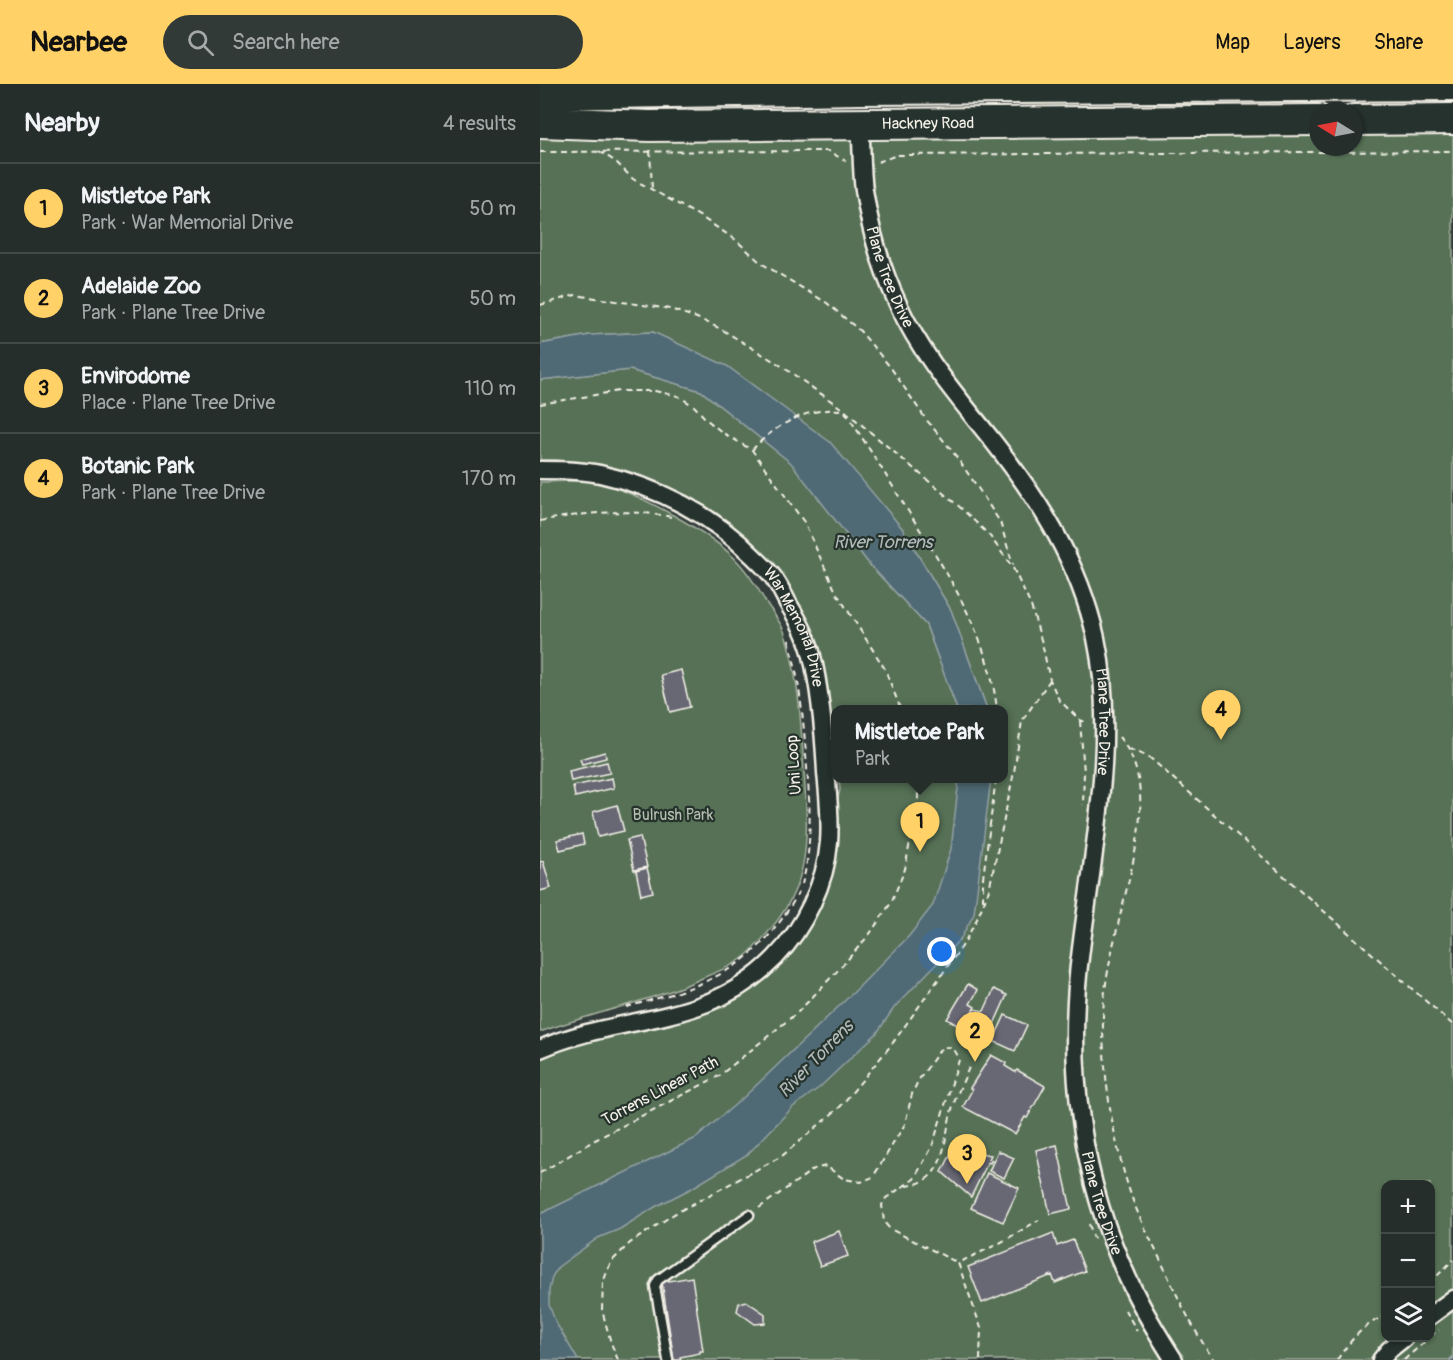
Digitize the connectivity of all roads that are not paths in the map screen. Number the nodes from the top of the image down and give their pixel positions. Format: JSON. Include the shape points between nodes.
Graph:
{"nodes":[{"id":1,"x":1453,"y":85,"type":"edge"},
{"id":2,"x":859,"y":86,"type":"edge"},
{"id":3,"x":1065,"y":86,"type":"edge"},
{"id":4,"x":1109,"y":86,"type":"edge"},
{"id":5,"x":682,"y":92,"type":"junction"},
{"id":6,"x":540,"y":94,"type":"edge"},
{"id":7,"x":1453,"y":117,"type":"edge"},
{"id":8,"x":1309,"y":120,"type":"edge"},
{"id":9,"x":1363,"y":120,"type":"edge"},
{"id":10,"x":1162,"y":121,"type":"junction"},
{"id":11,"x":540,"y":122,"type":"edge"},
{"id":12,"x":860,"y":123,"type":"junction"},
{"id":13,"x":682,"y":125,"type":"junction"},
{"id":14,"x":540,"y":470,"type":"edge"},
{"id":15,"x":540,"y":1048,"type":"edge"},
{"id":16,"x":749,"y":1215,"type":"road end"},
{"id":17,"x":1453,"y":1299,"type":"edge"},
{"id":18,"x":1435,"y":1313,"type":"edge"},
{"id":19,"x":1399,"y":1342,"type":"edge"},
{"id":20,"x":668,"y":1360,"type":"edge"},
{"id":21,"x":1174,"y":1360,"type":"edge"},
{"id":22,"x":1381,"y":1360,"type":"edge"}],
"edges":[{"from":1,"to":4,"type":"highway","name":"Hackney Road"},
{"from":2,"to":3,"type":"highway","name":"Hackney Road"},
{"from":2,"to":5,"type":"highway","name":"Hackney Road"},
{"from":3,"to":4,"type":"highway","name":"Hackney Road"},
{"from":4,"to":10,"type":"highway"},
{"from":5,"to":6,"type":"highway","name":"Hackney Road"},
{"from":5,"to":13,"type":"highway"},
{"from":7,"to":9,"type":"highway"},
{"from":8,"to":10,"type":"highway","name":"Hackney Road"},
{"from":10,"to":12,"type":"highway","name":"Hackney Road"},
{"from":11,"to":13,"type":"highway","name":"Hackney Road"},
{"from":12,"to":13,"type":"highway","name":"Hackney Road"},
{"from":12,"to":21,"type":"street","name":"Plane Tree Drive","via":[[871,230],[898,306],[929,360],[1019,475],[1051,524],[1083,590],[1096,641],[1104,727],[1097,830],[1074,1018],[1077,1097],[1093,1184],[1113,1241],[1133,1290]]},
{"from":14,"to":15,"type":"street","name":"War Memorial Drive","via":[[601,474],[672,499],[708,518],[737,540],[773,576],[812,655],[825,760],[829,843],[825,868],[805,918],[793,939],[754,976],[708,1004]]},
{"from":16,"to":20,"type":"lane","via":[[658,1280],[655,1286]]},
{"from":17,"to":18,"type":"street"},
{"from":19,"to":22,"type":"street"}]}
